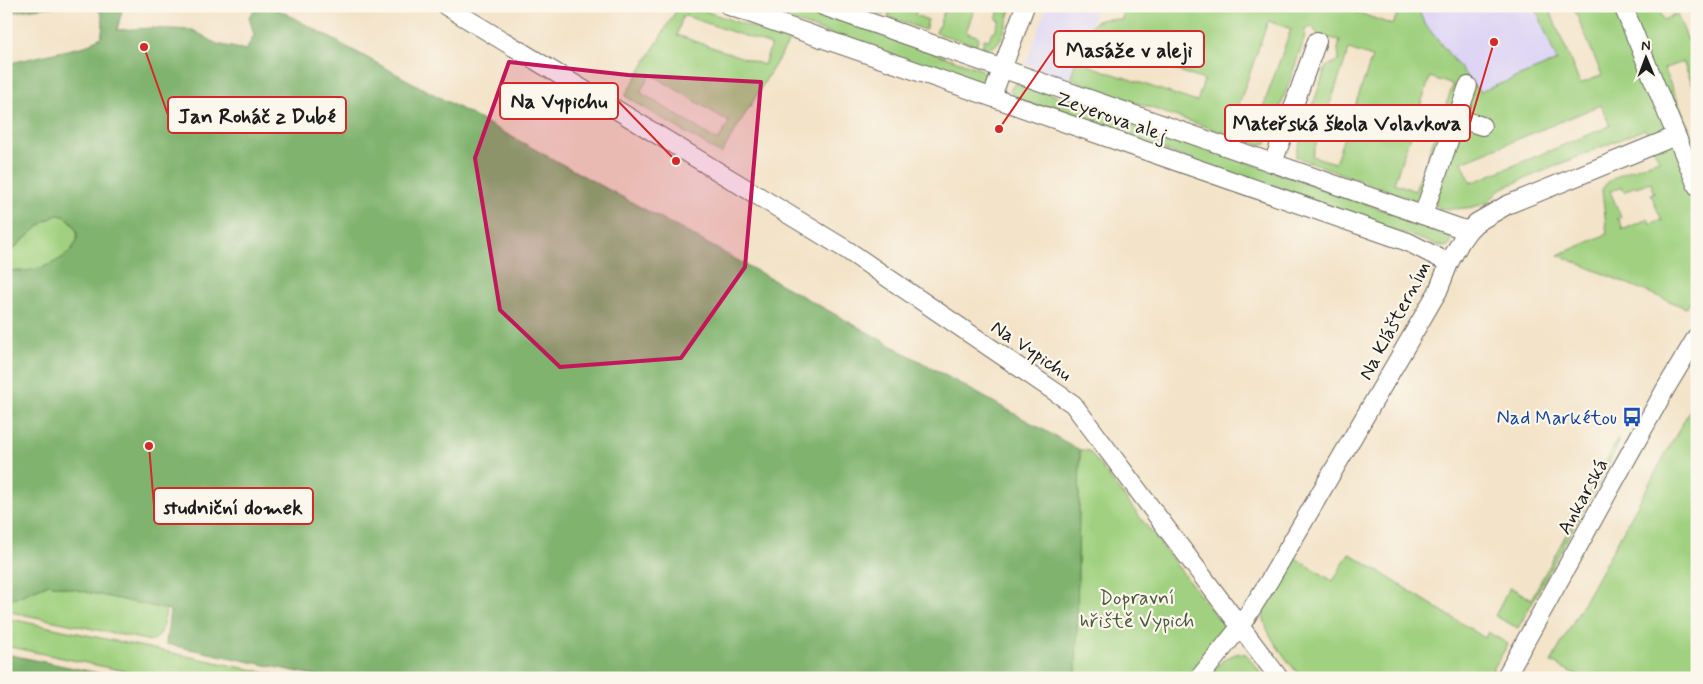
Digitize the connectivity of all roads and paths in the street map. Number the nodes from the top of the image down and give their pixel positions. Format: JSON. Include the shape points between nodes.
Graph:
{"nodes":[{"id":1,"x":446,"y":6,"type":"edge"},
{"id":2,"x":729,"y":6,"type":"edge"},
{"id":3,"x":823,"y":6,"type":"edge"},
{"id":4,"x":1025,"y":6,"type":"edge"},
{"id":5,"x":1623,"y":6,"type":"edge"},
{"id":6,"x":1317,"y":41,"type":"dead end"},
{"id":7,"x":1002,"y":69,"type":"junction"},
{"id":8,"x":1468,"y":86,"type":"dead end"},
{"id":9,"x":992,"y":97,"type":"junction"},
{"id":10,"x":1457,"y":118,"type":"junction"},
{"id":11,"x":1482,"y":126,"type":"dead end"},
{"id":12,"x":1676,"y":136,"type":"junction"},
{"id":13,"x":1273,"y":163,"type":"junction"},
{"id":14,"x":1697,"y":186,"type":"edge"},
{"id":15,"x":1423,"y":215,"type":"junction"},
{"id":16,"x":1468,"y":230,"type":"junction"},
{"id":17,"x":1449,"y":263,"type":"junction"},
{"id":18,"x":1697,"y":336,"type":"edge"},
{"id":19,"x":1240,"y":627,"type":"junction"},
{"id":20,"x":1199,"y":678,"type":"edge"},
{"id":21,"x":1280,"y":678,"type":"edge"},
{"id":22,"x":1506,"y":678,"type":"edge"}],
"edges":[{"from":1,"to":19,"type":"street","name":"Na Vypichu","via":[[847,250],[1073,404]]},
{"from":2,"to":9,"type":"street","name":"Zeyerova alej"},
{"from":3,"to":7,"type":"street","name":"Zeyerova alej"},
{"from":4,"to":7,"type":"street"},
{"from":5,"to":12,"type":"street"},
{"from":6,"to":13,"type":"street"},
{"from":7,"to":9,"type":"street"},
{"from":7,"to":13,"type":"street","name":"Zeyerova alej"},
{"from":8,"to":10,"type":"street"},
{"from":9,"to":17,"type":"street","name":"Zeyerova alej","via":[[1408,242]]},
{"from":10,"to":11,"type":"street"},
{"from":10,"to":15,"type":"street"},
{"from":12,"to":14,"type":"street"},
{"from":12,"to":16,"type":"street","name":"Na Klášterním","via":[[1507,205]]},
{"from":13,"to":15,"type":"street","name":"Zeyerova alej"},
{"from":15,"to":16,"type":"street","name":"Zeyerova alej"},
{"from":16,"to":17,"type":"street","name":"Na Klášterním"},
{"from":17,"to":19,"type":"street","name":"Na Klášterním","via":[[1438,291]]},
{"from":18,"to":22,"type":"street","name":"Ankarská"},
{"from":19,"to":20,"type":"street","name":"Na Klášterním"},
{"from":19,"to":21,"type":"street","name":"Na Vypichu"}]}
